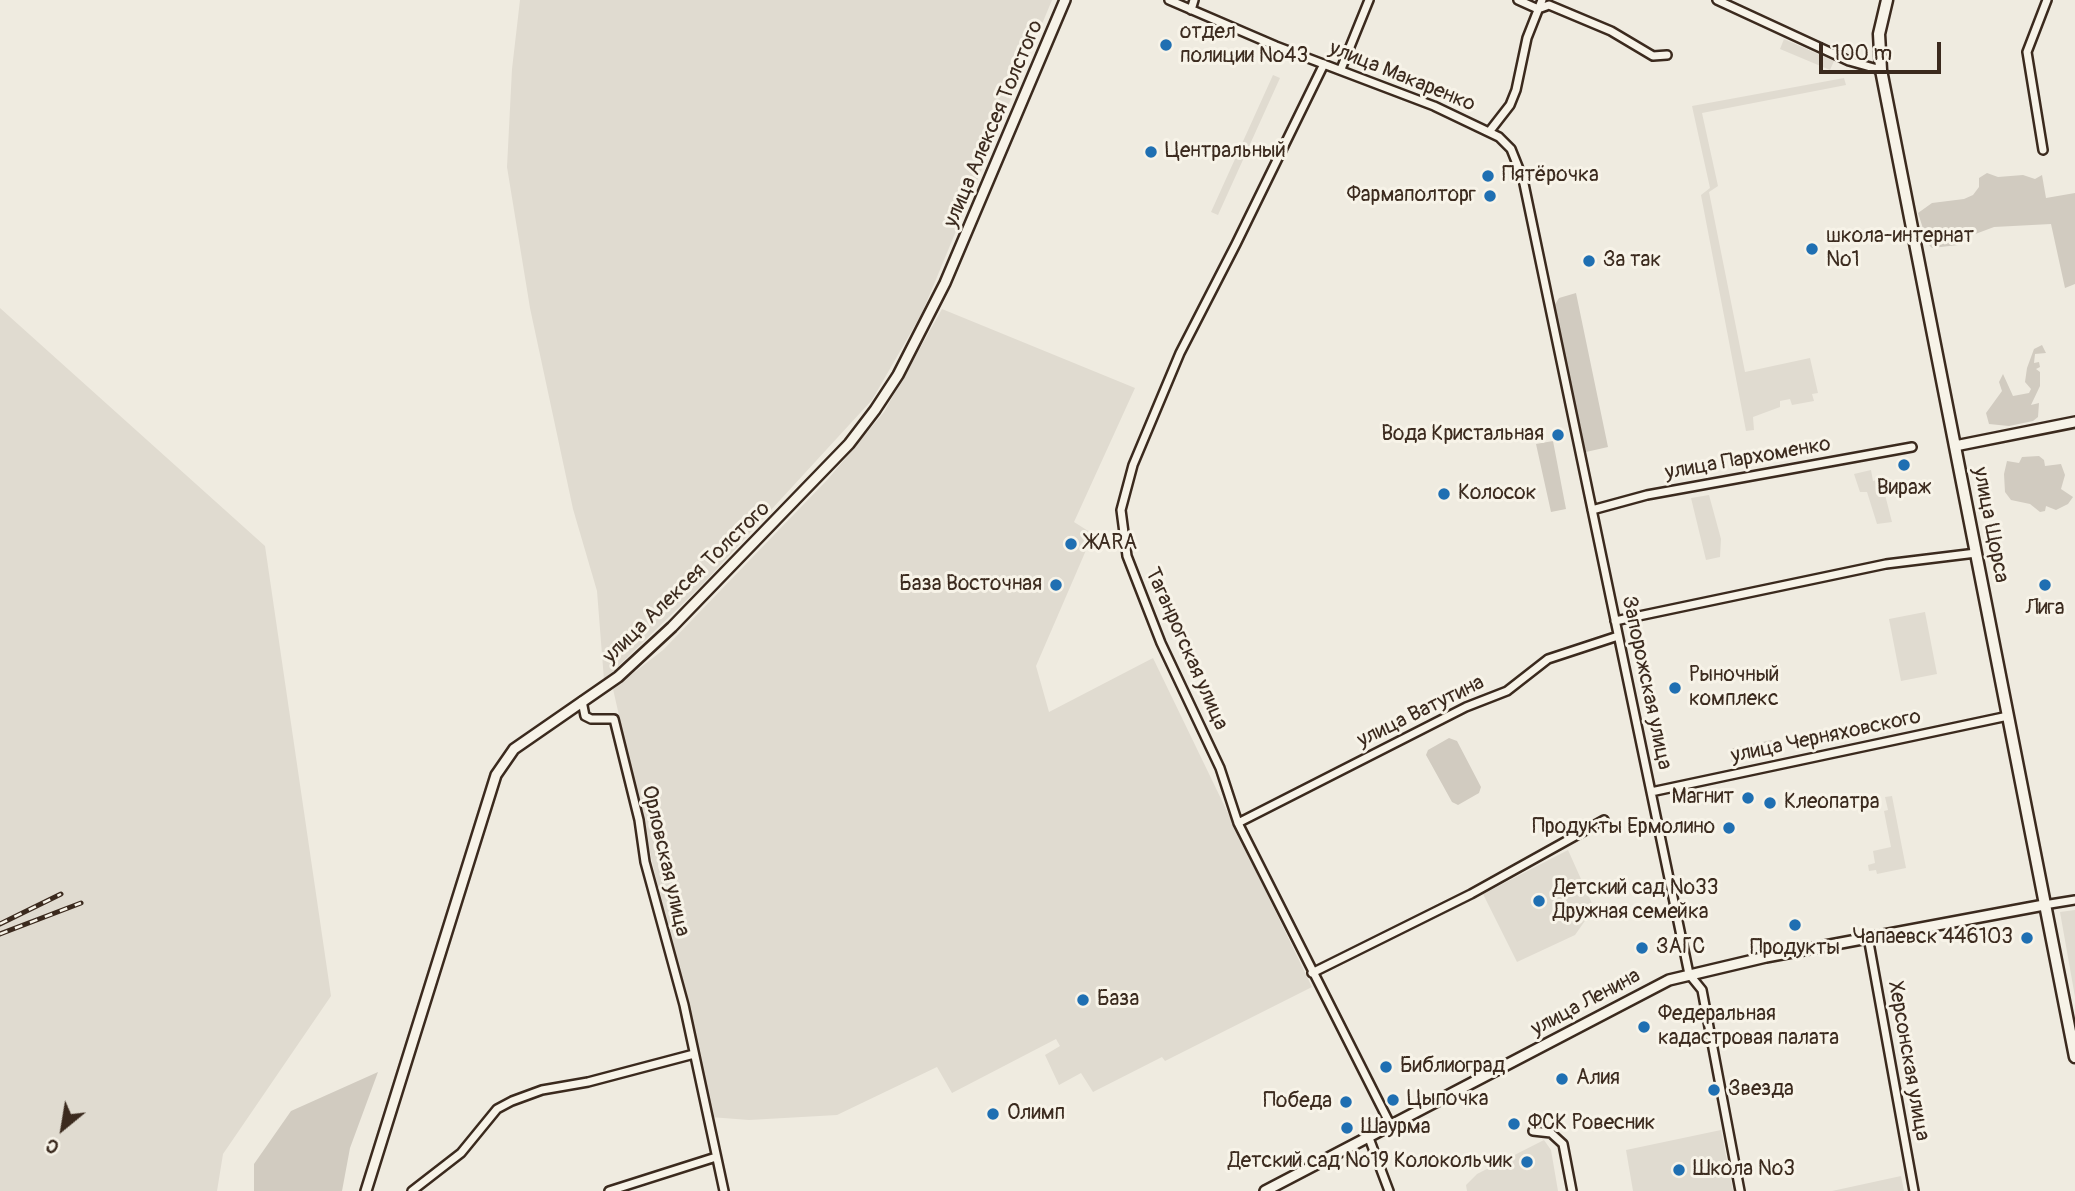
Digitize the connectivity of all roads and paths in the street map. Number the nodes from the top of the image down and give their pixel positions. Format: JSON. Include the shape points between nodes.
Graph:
{"nodes":[{"id":1,"x":1065,"y":0,"type":"edge"},
{"id":2,"x":1169,"y":0,"type":"edge"},
{"id":3,"x":1194,"y":0,"type":"edge"},
{"id":4,"x":1368,"y":0,"type":"edge"},
{"id":5,"x":1518,"y":0,"type":"edge"},
{"id":6,"x":1542,"y":0,"type":"edge"},
{"id":7,"x":1717,"y":0,"type":"edge"},
{"id":8,"x":1887,"y":0,"type":"edge"},
{"id":9,"x":2048,"y":0,"type":"edge"},
{"id":10,"x":1538,"y":9,"type":"junction"},
{"id":11,"x":1191,"y":10,"type":"junction"},
{"id":12,"x":1667,"y":55,"type":"dead end"},
{"id":13,"x":1324,"y":64,"type":"junction"},
{"id":14,"x":1341,"y":69,"type":"junction"},
{"id":15,"x":1881,"y":69,"type":"junction"},
{"id":16,"x":1489,"y":132,"type":"junction"},
{"id":17,"x":2043,"y":150,"type":"dead end"},
{"id":18,"x":1523,"y":178,"type":"joint"},
{"id":19,"x":2075,"y":422,"type":"edge"},
{"id":20,"x":1955,"y":446,"type":"junction"},
{"id":21,"x":1912,"y":447,"type":"dead end"},
{"id":22,"x":1592,"y":510,"type":"junction"},
{"id":23,"x":1976,"y":553,"type":"junction"},
{"id":24,"x":1615,"y":621,"type":"junction"},
{"id":25,"x":1618,"y":636,"type":"junction"},
{"id":26,"x":582,"y":701,"type":"junction"},
{"id":27,"x":2008,"y":716,"type":"junction"},
{"id":28,"x":1651,"y":792,"type":"junction"},
{"id":29,"x":1604,"y":820,"type":"dead end"},
{"id":30,"x":1238,"y":823,"type":"junction"},
{"id":31,"x":2075,"y":900,"type":"edge"},
{"id":32,"x":2044,"y":905,"type":"junction"},
{"id":33,"x":1868,"y":937,"type":"junction"},
{"id":34,"x":1312,"y":973,"type":"junction"},
{"id":35,"x":1689,"y":974,"type":"junction"},
{"id":36,"x":694,"y":1054,"type":"junction"},
{"id":37,"x":2075,"y":1057,"type":"edge"},
{"id":38,"x":1391,"y":1126,"type":"junction"},
{"id":39,"x":1533,"y":1131,"type":"dead end"},
{"id":40,"x":1368,"y":1138,"type":"junction"},
{"id":41,"x":716,"y":1157,"type":"junction"},
{"id":42,"x":366,"y":1191,"type":"edge"},
{"id":43,"x":412,"y":1191,"type":"edge"},
{"id":44,"x":609,"y":1191,"type":"edge"},
{"id":45,"x":724,"y":1191,"type":"edge"},
{"id":46,"x":1265,"y":1191,"type":"edge"},
{"id":47,"x":1389,"y":1191,"type":"edge"},
{"id":48,"x":1572,"y":1191,"type":"edge"},
{"id":49,"x":1740,"y":1191,"type":"edge"},
{"id":50,"x":1914,"y":1191,"type":"edge"}],
"edges":[{"from":1,"to":26,"type":"street","name":"улица Алексея Толстого","via":[[946,283],[892,386],[849,444],[740,558],[629,667]]},
{"from":2,"to":11,"type":"street","name":"улица Макаренко"},
{"from":3,"to":11,"type":"street"},
{"from":4,"to":14,"type":"street"},
{"from":5,"to":10,"type":"street"},
{"from":6,"to":10,"type":"street"},
{"from":7,"to":15,"type":"street","via":[[1849,61]]},
{"from":8,"to":15,"type":"main road","name":"улица Щорса","via":[[1880,34]]},
{"from":9,"to":17,"type":"street","via":[[2027,52]]},
{"from":10,"to":12,"type":"street","via":[[1549,5],[1611,31],[1653,56]]},
{"from":10,"to":16,"type":"street","via":[[1516,90]]},
{"from":11,"to":13,"type":"street","name":"улица Макаренко"},
{"from":13,"to":14,"type":"street","name":"улица Макаренко"},
{"from":13,"to":30,"type":"street","name":"Таганрогская улица","via":[[1180,353],[1133,465],[1121,510],[1127,556],[1161,643],[1220,768]]},
{"from":14,"to":16,"type":"street","name":"улица Макаренко"},
{"from":15,"to":20,"type":"main road","name":"улица Щорса"},
{"from":16,"to":18,"type":"street","name":"улица Макаренко","via":[[1511,149]]},
{"from":18,"to":22,"type":"street","name":"Запорожская улица"},
{"from":19,"to":20,"type":"street"},
{"from":20,"to":23,"type":"main road","name":"улица Щорса"},
{"from":21,"to":22,"type":"street","name":"улица Пархоменко","via":[[1647,495]]},
{"from":22,"to":24,"type":"street","name":"Запорожская улица"},
{"from":23,"to":24,"type":"street","via":[[1886,564]]},
{"from":23,"to":27,"type":"main road","name":"улица Щорса"},
{"from":24,"to":25,"type":"street","name":"Запорожская улица"},
{"from":25,"to":28,"type":"street","name":"Запорожская улица"},
{"from":25,"to":30,"type":"street","name":"улица Ватутина","via":[[1548,659],[1507,691],[1465,707]]},
{"from":26,"to":36,"type":"street","name":"Орловская улица","via":[[585,716],[614,719]]},
{"from":26,"to":42,"type":"street","name":"улица Алексея Толстого","via":[[514,749],[496,775]]},
{"from":27,"to":28,"type":"street","name":"улица Черняховского"},
{"from":27,"to":32,"type":"main road","name":"улица Щорса"},
{"from":28,"to":35,"type":"street","name":"Запорожская улица"},
{"from":29,"to":34,"type":"street","via":[[1471,894]]},
{"from":30,"to":34,"type":"street","name":"Таганрогская улица"},
{"from":31,"to":32,"type":"street","name":"улица Ленина"},
{"from":32,"to":33,"type":"street","name":"улица Ленина"},
{"from":32,"to":37,"type":"main road","name":"улица Щорса"},
{"from":33,"to":35,"type":"street","name":"улица Ленина"},
{"from":33,"to":50,"type":"street","name":"Херсонская улица"},
{"from":34,"to":38,"type":"street","name":"Таганрогская улица"},
{"from":35,"to":38,"type":"street","name":"улица Ленина","via":[[1636,995]]},
{"from":35,"to":49,"type":"street","name":"Запорожская улица","via":[[1702,990]]},
{"from":36,"to":41,"type":"street","name":"Орловская улица"},
{"from":36,"to":43,"type":"street","via":[[512,1101],[497,1109],[461,1153]]},
{"from":38,"to":40,"type":"street","name":"улица Ленина"},
{"from":39,"to":48,"type":"street","via":[[1551,1133],[1563,1144]]},
{"from":40,"to":46,"type":"street","name":"улица Ленина"},
{"from":40,"to":47,"type":"street"},
{"from":41,"to":44,"type":"street"},
{"from":41,"to":45,"type":"street","name":"Орловская улица"}]}
